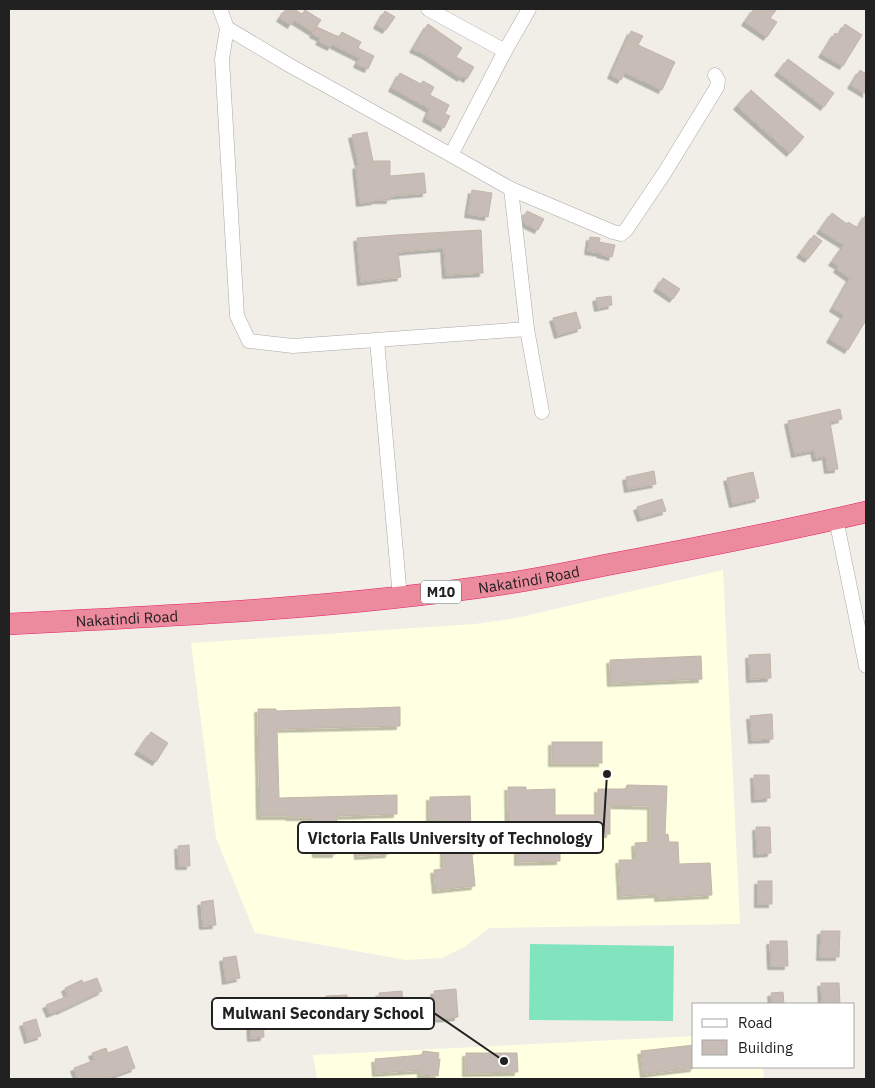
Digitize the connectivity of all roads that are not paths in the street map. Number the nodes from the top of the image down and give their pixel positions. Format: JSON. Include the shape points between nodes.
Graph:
{"nodes":[{"id":1,"x":220,"y":9,"type":"edge"},
{"id":2,"x":428,"y":9,"type":"edge"},
{"id":3,"x":529,"y":9,"type":"edge"},
{"id":4,"x":227,"y":28,"type":"junction"},
{"id":5,"x":505,"y":51,"type":"junction"},
{"id":6,"x":715,"y":75,"type":"dead end"},
{"id":7,"x":451,"y":155,"type":"junction"},
{"id":8,"x":511,"y":190,"type":"junction"},
{"id":9,"x":527,"y":329,"type":"junction"},
{"id":10,"x":378,"y":341,"type":"junction"},
{"id":11,"x":542,"y":412,"type":"dead end"},
{"id":12,"x":866,"y":512,"type":"edge"},
{"id":13,"x":836,"y":519,"type":"junction"},
{"id":14,"x":400,"y":597,"type":"junction"},
{"id":15,"x":9,"y":624,"type":"edge"},
{"id":16,"x":866,"y":666,"type":"edge"}],
"edges":[{"from":1,"to":4,"type":"street"},
{"from":2,"to":5,"type":"street"},
{"from":3,"to":5,"type":"street"},
{"from":4,"to":7,"type":"street"},
{"from":4,"to":10,"type":"street","via":[[222,59],[237,316],[250,341],[293,346]]},
{"from":5,"to":7,"type":"street"},
{"from":6,"to":8,"type":"street","via":[[717,87],[665,172],[621,234]]},
{"from":7,"to":8,"type":"street"},
{"from":8,"to":9,"type":"street"},
{"from":9,"to":10,"type":"street"},
{"from":9,"to":11,"type":"street"},
{"from":10,"to":14,"type":"street"},
{"from":12,"to":13,"type":"highway","name":"Nakatindi Road","number":"M10"},
{"from":13,"to":14,"type":"highway","name":"Nakatindi Road","number":"M10","via":[[529,580]]},
{"from":13,"to":16,"type":"street"},
{"from":14,"to":15,"type":"highway","name":"Nakatindi Road","number":"M10","via":[[244,612]]}]}
